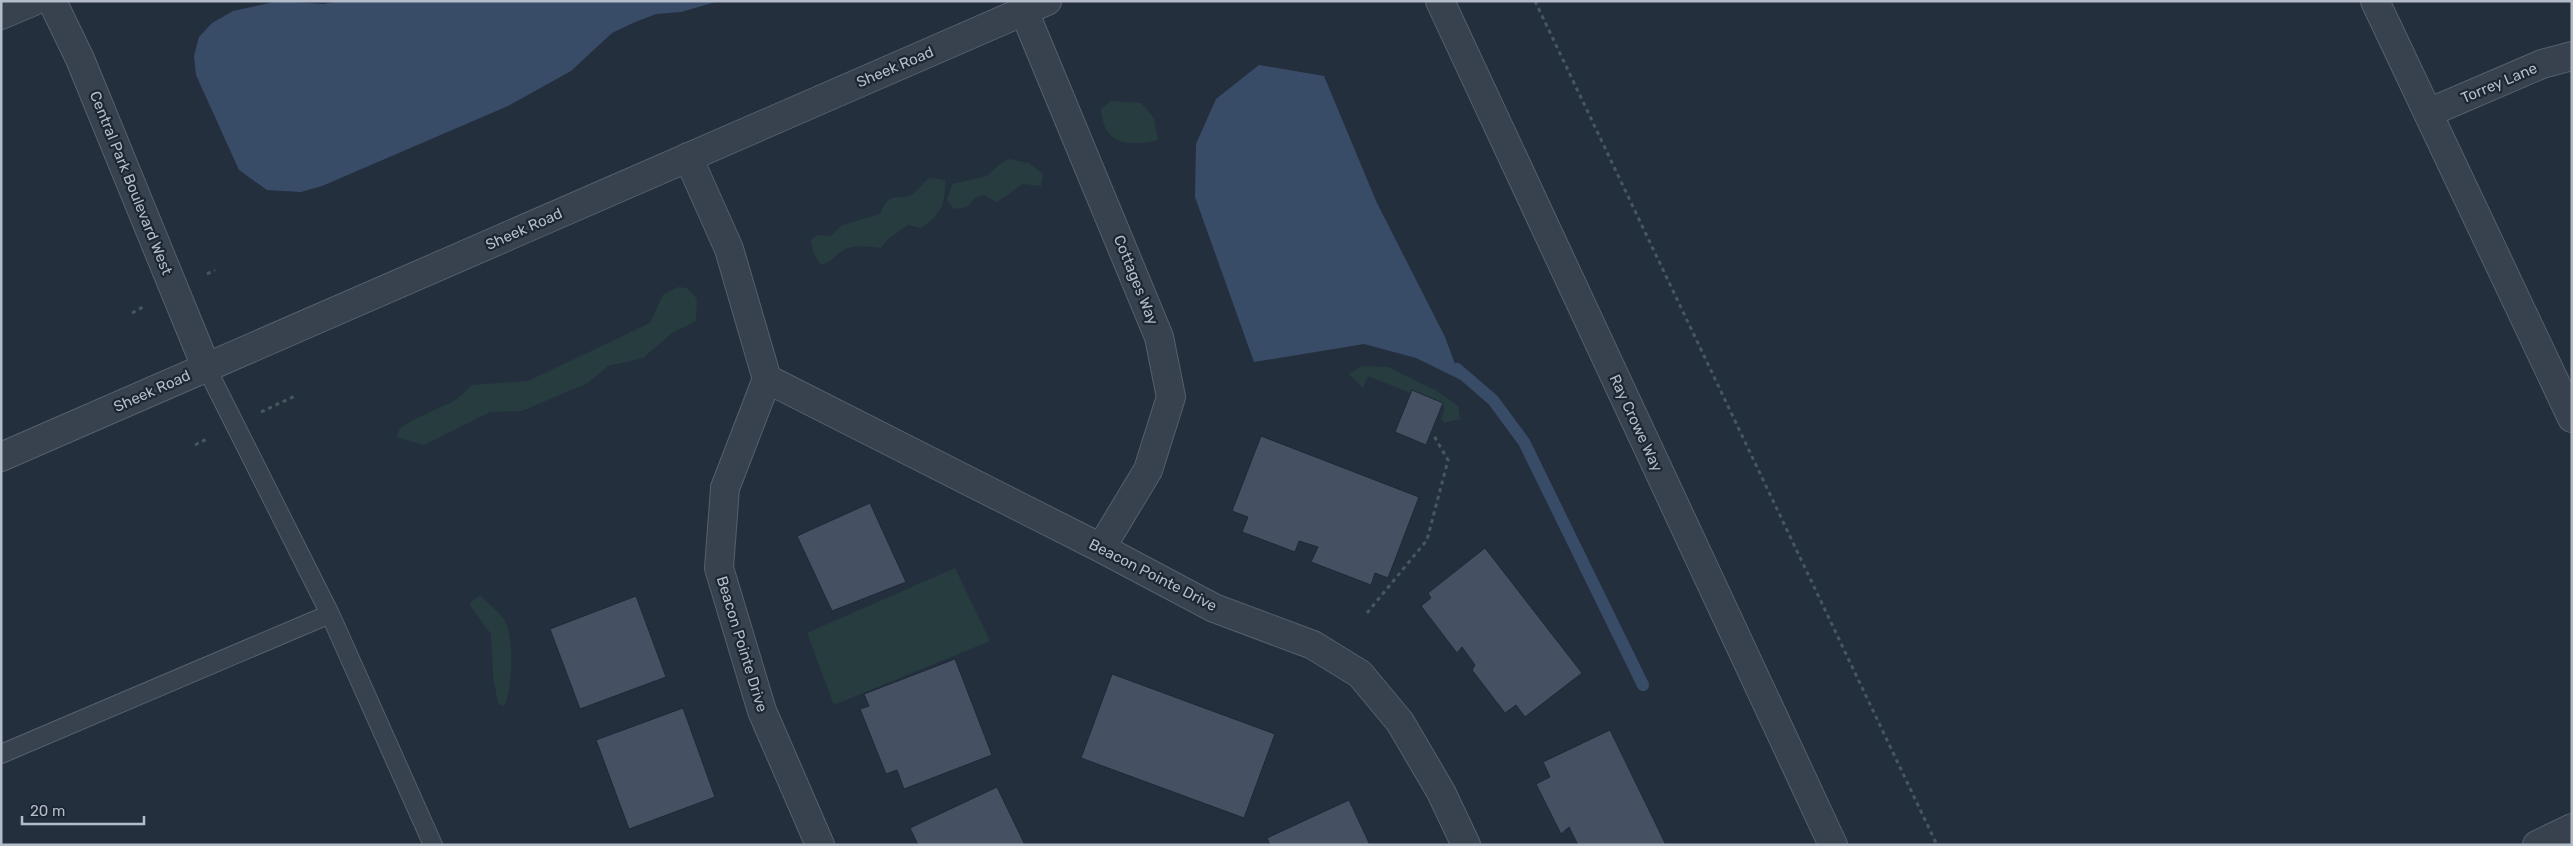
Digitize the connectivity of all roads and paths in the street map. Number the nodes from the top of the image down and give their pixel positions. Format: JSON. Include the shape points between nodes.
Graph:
{"nodes":[{"id":1,"x":34,"y":1,"type":"edge"},
{"id":2,"x":52,"y":1,"type":"edge"},
{"id":3,"x":1440,"y":1,"type":"edge"},
{"id":4,"x":1535,"y":1,"type":"edge"},
{"id":5,"x":2375,"y":1,"type":"edge"},
{"id":6,"x":1035,"y":6,"type":"edge"},
{"id":7,"x":1,"y":15,"type":"edge"},
{"id":8,"x":2572,"y":56,"type":"edge"},
{"id":9,"x":2428,"y":113,"type":"junction"},
{"id":10,"x":688,"y":157,"type":"junction"},
{"id":11,"x":206,"y":367,"type":"junction"},
{"id":12,"x":767,"y":379,"type":"junction"},
{"id":13,"x":2572,"y":418,"type":"edge"},
{"id":14,"x":1434,"y":436,"type":"dead end"},
{"id":15,"x":1,"y":458,"type":"edge"},
{"id":16,"x":1101,"y":548,"type":"junction"},
{"id":17,"x":1367,"y":613,"type":"dead end"},
{"id":18,"x":330,"y":614,"type":"junction"},
{"id":19,"x":1,"y":754,"type":"edge"},
{"id":20,"x":2572,"y":828,"type":"edge"},
{"id":21,"x":434,"y":845,"type":"edge"},
{"id":22,"x":820,"y":845,"type":"edge"},
{"id":23,"x":1466,"y":845,"type":"edge"},
{"id":24,"x":1833,"y":845,"type":"edge"},
{"id":25,"x":1937,"y":845,"type":"edge"},
{"id":26,"x":2537,"y":845,"type":"edge"}],
"edges":[{"from":1,"to":7,"type":"street"},
{"from":2,"to":11,"type":"street","name":"Central Park Boulevard West","via":[[80,59]]},
{"from":3,"to":24,"type":"street","name":"Ray Crowe Way"},
{"from":4,"to":25,"type":"path"},
{"from":5,"to":9,"type":"street"},
{"from":6,"to":10,"type":"street","name":"Sheek Road"},
{"from":6,"to":16,"type":"street","name":"Cottages Way","via":[[1159,337],[1171,398],[1148,470]]},
{"from":8,"to":9,"type":"street","name":"Torrey Lane","via":[[2542,64]]},
{"from":9,"to":13,"type":"street"},
{"from":10,"to":11,"type":"street","name":"Sheek Road"},
{"from":10,"to":12,"type":"street","via":[[729,249]]},
{"from":11,"to":15,"type":"street","name":"Sheek Road"},
{"from":11,"to":18,"type":"lane"},
{"from":12,"to":16,"type":"street","name":"Beacon Pointe Drive"},
{"from":12,"to":22,"type":"street","name":"Beacon Pointe Drive","via":[[725,488],[719,568],[762,711]]},
{"from":14,"to":17,"type":"path","via":[[1448,460],[1427,540]]},
{"from":16,"to":23,"type":"street","name":"Beacon Pointe Drive","via":[[1214,608],[1313,645],[1360,674],[1400,722],[1441,792]]},
{"from":18,"to":19,"type":"lane"},
{"from":18,"to":21,"type":"lane"},
{"from":20,"to":26,"type":"street"}]}
